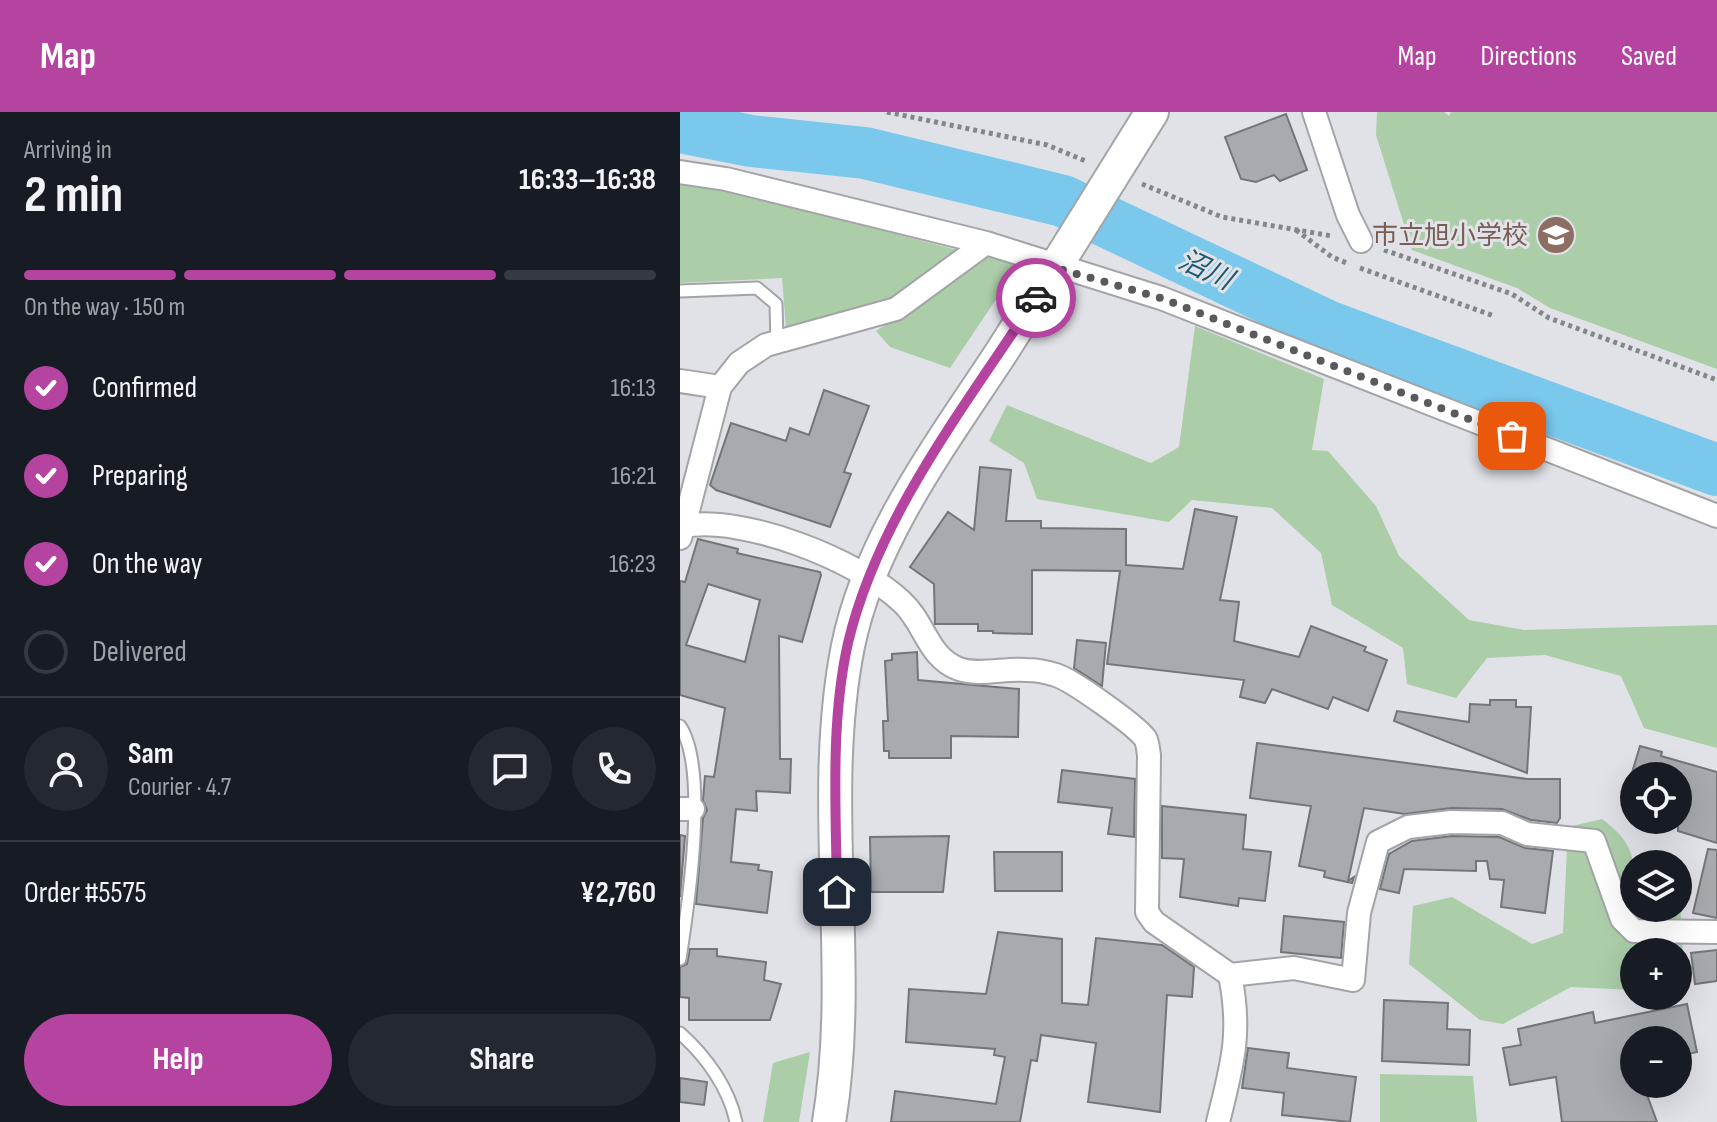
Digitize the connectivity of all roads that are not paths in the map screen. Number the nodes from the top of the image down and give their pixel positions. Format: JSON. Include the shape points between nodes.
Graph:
{"nodes":[{"id":1,"x":1152,"y":112,"type":"edge"},
{"id":2,"x":1314,"y":112,"type":"edge"},
{"id":3,"x":680,"y":172,"type":"edge"},
{"id":4,"x":1361,"y":241,"type":"road end"},
{"id":5,"x":986,"y":243,"type":"junction"},
{"id":6,"x":1056,"y":268,"type":"junction"},
{"id":7,"x":680,"y":291,"type":"edge"},
{"id":8,"x":777,"y":342,"type":"junction"},
{"id":9,"x":680,"y":381,"type":"edge"},
{"id":10,"x":720,"y":387,"type":"junction"},
{"id":11,"x":1717,"y":516,"type":"edge"},
{"id":12,"x":682,"y":532,"type":"edge"},
{"id":13,"x":868,"y":580,"type":"junction"},
{"id":14,"x":680,"y":726,"type":"edge"},
{"id":15,"x":687,"y":809,"type":"edge"},
{"id":16,"x":1717,"y":932,"type":"edge"},
{"id":17,"x":680,"y":959,"type":"edge"},
{"id":18,"x":1230,"y":975,"type":"junction"},
{"id":19,"x":680,"y":1033,"type":"edge"},
{"id":20,"x":736,"y":1122,"type":"edge"},
{"id":21,"x":829,"y":1122,"type":"edge"},
{"id":22,"x":1218,"y":1122,"type":"edge"}],
"edges":[{"from":1,"to":6,"type":"main road"},
{"from":2,"to":4,"type":"street"},
{"from":3,"to":5,"type":"street"},
{"from":5,"to":6,"type":"street"},
{"from":5,"to":8,"type":"street","via":[[896,309]]},
{"from":6,"to":11,"type":"street","via":[[1161,298]]},
{"from":6,"to":13,"type":"main road","via":[[911,491]]},
{"from":7,"to":8,"type":"lane","via":[[757,288],[776,304]]},
{"from":8,"to":10,"type":"street","via":[[739,363]]},
{"from":9,"to":10,"type":"street"},
{"from":10,"to":12,"type":"street"},
{"from":12,"to":13,"type":"street","via":[[705,522],[785,539],[842,562]]},
{"from":13,"to":18,"type":"street","via":[[914,615],[938,658],[962,671],[1058,675],[1146,740],[1147,912]]},
{"from":13,"to":21,"type":"main road","via":[[848,644],[842,691],[835,1088]]},
{"from":14,"to":15,"type":"lane","via":[[690,755]]},
{"from":15,"to":17,"type":"lane","via":[[694,860]]},
{"from":16,"to":18,"type":"street","via":[[1634,931],[1622,919],[1594,841],[1527,834],[1502,823],[1451,822],[1408,827],[1378,842],[1359,913],[1353,980],[1294,968]]},
{"from":18,"to":22,"type":"street","via":[[1237,1048]]},
{"from":19,"to":20,"type":"lane","via":[[701,1051]]}]}
